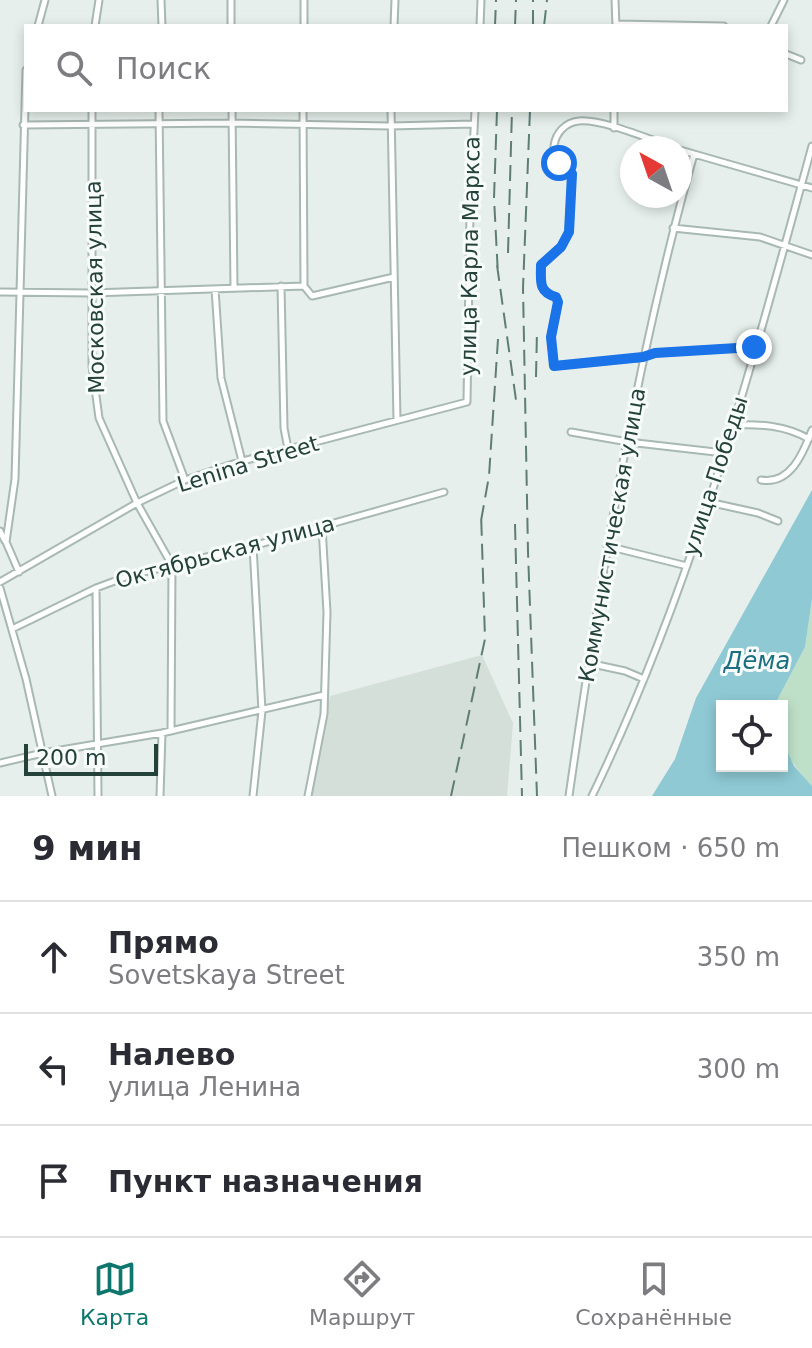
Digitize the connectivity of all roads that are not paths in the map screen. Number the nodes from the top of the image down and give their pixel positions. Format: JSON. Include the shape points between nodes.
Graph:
{"nodes":[{"id":1,"x":45,"y":0,"type":"edge"},
{"id":2,"x":99,"y":0,"type":"edge"},
{"id":3,"x":161,"y":0,"type":"edge"},
{"id":4,"x":231,"y":0,"type":"edge"},
{"id":5,"x":304,"y":0,"type":"edge"},
{"id":6,"x":395,"y":0,"type":"edge"},
{"id":7,"x":481,"y":0,"type":"edge"},
{"id":8,"x":615,"y":0,"type":"edge"},
{"id":9,"x":784,"y":0,"type":"edge"},
{"id":10,"x":39,"y":24,"type":"edge"},
{"id":11,"x":95,"y":24,"type":"edge"},
{"id":12,"x":162,"y":24,"type":"edge"},
{"id":13,"x":231,"y":24,"type":"edge"},
{"id":14,"x":304,"y":24,"type":"edge"},
{"id":15,"x":394,"y":24,"type":"edge"},
{"id":16,"x":480,"y":24,"type":"edge"},
{"id":17,"x":616,"y":24,"type":"edge"},
{"id":18,"x":772,"y":24,"type":"edge"},
{"id":19,"x":788,"y":55,"type":"edge"},
{"id":20,"x":801,"y":60,"type":"dead end"},
{"id":21,"x":24,"y":107,"type":"edge"},
{"id":22,"x":92,"y":112,"type":"edge"},
{"id":23,"x":159,"y":112,"type":"edge"},
{"id":24,"x":232,"y":112,"type":"edge"},
{"id":25,"x":303,"y":112,"type":"edge"},
{"id":26,"x":391,"y":112,"type":"edge"},
{"id":27,"x":475,"y":112,"type":"edge"},
{"id":28,"x":614,"y":112,"type":"edge"},
{"id":29,"x":159,"y":123,"type":"junction"},
{"id":30,"x":232,"y":123,"type":"junction"},
{"id":31,"x":303,"y":123,"type":"junction"},
{"id":32,"x":92,"y":124,"type":"junction"},
{"id":33,"x":474,"y":124,"type":"junction"},
{"id":34,"x":23,"y":125,"type":"junction"},
{"id":35,"x":390,"y":126,"type":"junction"},
{"id":36,"x":614,"y":128,"type":"junction"},
{"id":37,"x":638,"y":136,"type":"edge"},
{"id":38,"x":812,"y":146,"type":"edge"},
{"id":39,"x":694,"y":154,"type":"joint"},
{"id":40,"x":801,"y":185,"type":"junction"},
{"id":41,"x":812,"y":188,"type":"edge"},
{"id":42,"x":673,"y":228,"type":"junction"},
{"id":43,"x":785,"y":246,"type":"junction"},
{"id":44,"x":812,"y":255,"type":"edge"},
{"id":45,"x":394,"y":277,"type":"junction"},
{"id":46,"x":281,"y":286,"type":"junction"},
{"id":47,"x":304,"y":286,"type":"junction"},
{"id":48,"x":234,"y":288,"type":"junction"},
{"id":49,"x":215,"y":289,"type":"junction"},
{"id":50,"x":162,"y":291,"type":"junction"},
{"id":51,"x":0,"y":292,"type":"edge"},
{"id":52,"x":19,"y":292,"type":"junction"},
{"id":53,"x":92,"y":293,"type":"junction"},
{"id":54,"x":754,"y":347,"type":"junction"},
{"id":55,"x":643,"y":357,"type":"junction"},
{"id":56,"x":467,"y":402,"type":"joint"},
{"id":57,"x":397,"y":420,"type":"junction"},
{"id":58,"x":733,"y":425,"type":"junction"},
{"id":59,"x":812,"y":430,"type":"edge"},
{"id":60,"x":571,"y":432,"type":"dead end"},
{"id":61,"x":809,"y":439,"type":"junction"},
{"id":62,"x":628,"y":442,"type":"junction"},
{"id":63,"x":288,"y":449,"type":"junction"},
{"id":64,"x":724,"y":453,"type":"junction"},
{"id":65,"x":242,"y":461,"type":"junction"},
{"id":66,"x":185,"y":480,"type":"junction"},
{"id":67,"x":761,"y":480,"type":"dead end"},
{"id":68,"x":444,"y":492,"type":"dead end"},
{"id":69,"x":708,"y":502,"type":"junction"},
{"id":70,"x":137,"y":503,"type":"junction"},
{"id":71,"x":778,"y":521,"type":"dead end"},
{"id":72,"x":322,"y":527,"type":"junction"},
{"id":73,"x":0,"y":531,"type":"edge"},
{"id":74,"x":6,"y":542,"type":"junction"},
{"id":75,"x":253,"y":546,"type":"junction"},
{"id":76,"x":607,"y":546,"type":"junction"},
{"id":77,"x":172,"y":565,"type":"junction"},
{"id":78,"x":687,"y":566,"type":"junction"},
{"id":79,"x":19,"y":572,"type":"junction"},
{"id":80,"x":0,"y":585,"type":"edge"},
{"id":81,"x":96,"y":588,"type":"junction"},
{"id":82,"x":12,"y":629,"type":"junction"},
{"id":83,"x":588,"y":663,"type":"junction"},
{"id":84,"x":644,"y":679,"type":"junction"},
{"id":85,"x":324,"y":695,"type":"junction"},
{"id":86,"x":262,"y":711,"type":"junction"},
{"id":87,"x":171,"y":731,"type":"junction"},
{"id":88,"x":162,"y":733,"type":"junction"},
{"id":89,"x":98,"y":745,"type":"junction"},
{"id":90,"x":43,"y":753,"type":"junction"},
{"id":91,"x":0,"y":763,"type":"edge"},
{"id":92,"x":52,"y":796,"type":"edge"},
{"id":93,"x":98,"y":796,"type":"edge"},
{"id":94,"x":160,"y":796,"type":"edge"},
{"id":95,"x":253,"y":796,"type":"edge"},
{"id":96,"x":308,"y":796,"type":"edge"},
{"id":97,"x":569,"y":796,"type":"edge"},
{"id":98,"x":592,"y":796,"type":"edge"}],
"edges":[{"from":1,"to":10,"type":"street"},
{"from":2,"to":11,"type":"street"},
{"from":3,"to":12,"type":"street"},
{"from":4,"to":13,"type":"street"},
{"from":5,"to":14,"type":"street"},
{"from":6,"to":15,"type":"street"},
{"from":7,"to":16,"type":"street"},
{"from":8,"to":17,"type":"street"},
{"from":9,"to":18,"type":"street"},
{"from":19,"to":20,"type":"street"},
{"from":21,"to":34,"type":"street"},
{"from":22,"to":32,"type":"street","name":"Московская улица"},
{"from":23,"to":29,"type":"street"},
{"from":24,"to":30,"type":"street"},
{"from":25,"to":31,"type":"street"},
{"from":26,"to":35,"type":"street"},
{"from":27,"to":33,"type":"street","name":"улица Карла Маркса"},
{"from":28,"to":36,"type":"street"},
{"from":29,"to":30,"type":"street"},
{"from":29,"to":32,"type":"street"},
{"from":29,"to":50,"type":"street"},
{"from":30,"to":31,"type":"street"},
{"from":30,"to":48,"type":"street"},
{"from":31,"to":35,"type":"street"},
{"from":31,"to":47,"type":"street"},
{"from":32,"to":34,"type":"street"},
{"from":32,"to":53,"type":"street","name":"Московская улица"},
{"from":33,"to":35,"type":"street"},
{"from":33,"to":56,"type":"street","name":"улица Карла Маркса"},
{"from":34,"to":52,"type":"street"},
{"from":35,"to":45,"type":"street"},
{"from":36,"to":37,"type":"street"},
{"from":36,"to":55,"type":"street","via":[[577,121],[553,141],[555,157],[572,174],[569,232],[541,265],[540,287],[558,302],[551,337],[554,366]]},
{"from":38,"to":40,"type":"street","name":"улица Победы"},
{"from":39,"to":40,"type":"street"},
{"from":39,"to":42,"type":"street","name":"Коммунистическая улица"},
{"from":40,"to":41,"type":"street"},
{"from":40,"to":43,"type":"street","name":"улица Победы"},
{"from":42,"to":43,"type":"street","via":[[760,237]]},
{"from":42,"to":55,"type":"street","name":"Коммунистическая улица"},
{"from":43,"to":44,"type":"street"},
{"from":43,"to":54,"type":"street","name":"улица Победы"},
{"from":45,"to":47,"type":"street","via":[[312,296]]},
{"from":45,"to":57,"type":"street"},
{"from":46,"to":47,"type":"street"},
{"from":46,"to":48,"type":"street"},
{"from":46,"to":63,"type":"street"},
{"from":48,"to":49,"type":"street"},
{"from":49,"to":50,"type":"street"},
{"from":49,"to":65,"type":"street","via":[[221,378]]},
{"from":50,"to":53,"type":"street"},
{"from":50,"to":66,"type":"street","via":[[163,421]]},
{"from":51,"to":52,"type":"street"},
{"from":52,"to":53,"type":"street"},
{"from":52,"to":74,"type":"street","via":[[15,479]]},
{"from":53,"to":70,"type":"street","name":"Московская улица","via":[[92,366],[99,418]]},
{"from":54,"to":55,"type":"street"},
{"from":54,"to":58,"type":"street","name":"улица Победы"},
{"from":55,"to":62,"type":"street","name":"Коммунистическая улица"},
{"from":56,"to":57,"type":"street","name":"Lenina Street"},
{"from":57,"to":63,"type":"street","name":"Lenina Street"},
{"from":58,"to":61,"type":"street","via":[[783,428]]},
{"from":58,"to":64,"type":"street","name":"улица Победы"},
{"from":59,"to":61,"type":"street"},
{"from":60,"to":62,"type":"street"},
{"from":61,"to":67,"type":"street","via":[[787,475],[777,481]]},
{"from":62,"to":64,"type":"street"},
{"from":62,"to":76,"type":"street","name":"Коммунистическая улица"},
{"from":63,"to":65,"type":"street","name":"Lenina Street"},
{"from":64,"to":69,"type":"street","name":"улица Победы"},
{"from":65,"to":66,"type":"street","name":"Lenina Street"},
{"from":66,"to":70,"type":"street","name":"Lenina Street"},
{"from":68,"to":72,"type":"street","name":"Октябрьская улица"},
{"from":69,"to":71,"type":"street"},
{"from":69,"to":78,"type":"street","name":"улица Победы"},
{"from":70,"to":77,"type":"street","name":"Московская улица"},
{"from":70,"to":79,"type":"street","name":"Lenina Street"},
{"from":72,"to":75,"type":"street","name":"Октябрьская улица"},
{"from":72,"to":85,"type":"street"},
{"from":73,"to":74,"type":"street"},
{"from":74,"to":79,"type":"street"},
{"from":75,"to":77,"type":"street","name":"Октябрьская улица"},
{"from":75,"to":86,"type":"street"},
{"from":76,"to":78,"type":"street"},
{"from":76,"to":83,"type":"street","name":"Коммунистическая улица"},
{"from":77,"to":81,"type":"street","name":"Октябрьская улица"},
{"from":77,"to":87,"type":"street"},
{"from":78,"to":84,"type":"street","name":"улица Победы"},
{"from":79,"to":80,"type":"street","name":"Lenina Street"},
{"from":80,"to":82,"type":"street"},
{"from":81,"to":82,"type":"street","name":"Октябрьская улица"},
{"from":81,"to":89,"type":"street"},
{"from":82,"to":90,"type":"street"},
{"from":83,"to":84,"type":"street"},
{"from":83,"to":97,"type":"street","name":"Коммунистическая улица"},
{"from":84,"to":98,"type":"street","name":"улица Победы"},
{"from":85,"to":86,"type":"street"},
{"from":85,"to":96,"type":"street"},
{"from":86,"to":87,"type":"street"},
{"from":86,"to":95,"type":"street"},
{"from":87,"to":88,"type":"street"},
{"from":88,"to":89,"type":"street"},
{"from":88,"to":94,"type":"street"},
{"from":89,"to":90,"type":"street"},
{"from":89,"to":93,"type":"street"},
{"from":90,"to":91,"type":"street"},
{"from":90,"to":92,"type":"street"}]}
